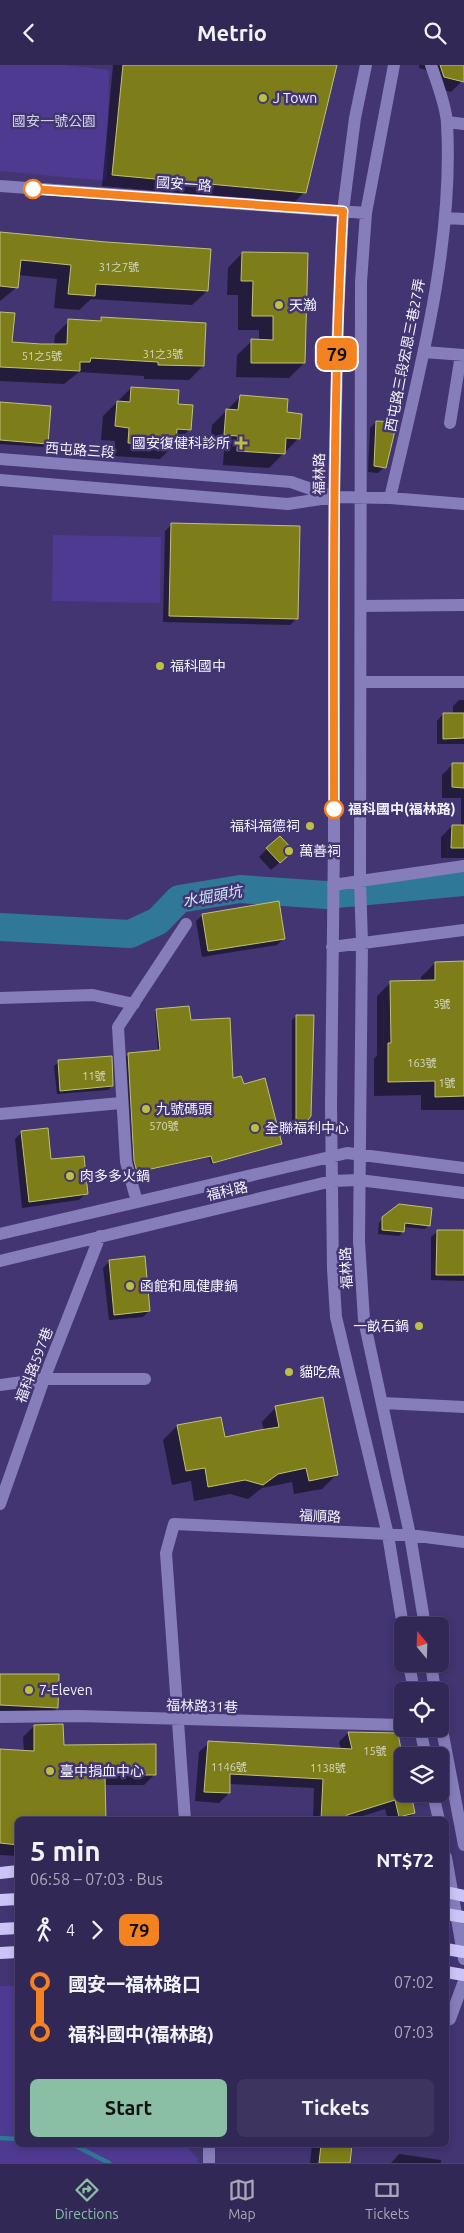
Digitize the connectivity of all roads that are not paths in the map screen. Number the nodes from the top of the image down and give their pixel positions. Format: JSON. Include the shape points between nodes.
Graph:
{"nodes":[{"id":1,"x":366,"y":65,"type":"edge"},
{"id":2,"x":394,"y":65,"type":"edge"},
{"id":3,"x":431,"y":65,"type":"edge"},
{"id":4,"x":447,"y":121,"type":"junction"},
{"id":5,"x":464,"y":124,"type":"edge"},
{"id":6,"x":0,"y":186,"type":"edge"},
{"id":7,"x":343,"y":211,"type":"junction"},
{"id":8,"x":366,"y":213,"type":"junction"},
{"id":9,"x":446,"y":218,"type":"junction"},
{"id":10,"x":464,"y":219,"type":"edge"},
{"id":11,"x":424,"y":352,"type":"junction"},
{"id":12,"x":463,"y":355,"type":"edge"},
{"id":13,"x":450,"y":423,"type":"dead end"},
{"id":14,"x":0,"y":459,"type":"edge"},
{"id":15,"x":0,"y":480,"type":"edge"},
{"id":16,"x":334,"y":497,"type":"junction"},
{"id":17,"x":390,"y":498,"type":"junction"},
{"id":18,"x":361,"y":499,"type":"junction"},
{"id":19,"x":464,"y":505,"type":"edge"},
{"id":20,"x":361,"y":605,"type":"junction"},
{"id":21,"x":464,"y":605,"type":"edge"},
{"id":22,"x":362,"y":682,"type":"junction"},
{"id":23,"x":464,"y":682,"type":"edge"},
{"id":24,"x":464,"y":866,"type":"edge"},
{"id":25,"x":360,"y":882,"type":"junction"},
{"id":26,"x":333,"y":885,"type":"junction"},
{"id":27,"x":186,"y":924,"type":"dead end"},
{"id":28,"x":464,"y":930,"type":"edge"},
{"id":29,"x":362,"y":942,"type":"junction"},
{"id":30,"x":332,"y":947,"type":"junction"},
{"id":31,"x":0,"y":997,"type":"edge"},
{"id":32,"x":134,"y":1004,"type":"junction"},
{"id":33,"x":121,"y":1103,"type":"junction"},
{"id":34,"x":0,"y":1114,"type":"edge"},
{"id":35,"x":360,"y":1155,"type":"junction"},
{"id":36,"x":331,"y":1157,"type":"junction"},
{"id":37,"x":464,"y":1167,"type":"edge"},
{"id":38,"x":359,"y":1180,"type":"junction"},
{"id":39,"x":332,"y":1181,"type":"junction"},
{"id":40,"x":464,"y":1193,"type":"edge"},
{"id":41,"x":137,"y":1202,"type":"junction"},
{"id":42,"x":0,"y":1234,"type":"edge"},
{"id":43,"x":100,"y":1236,"type":"junction"},
{"id":44,"x":0,"y":1261,"type":"edge"},
{"id":45,"x":44,"y":1379,"type":"junction"},
{"id":46,"x":145,"y":1379,"type":"dead end"},
{"id":47,"x":0,"y":1385,"type":"edge"},
{"id":48,"x":383,"y":1403,"type":"junction"},
{"id":49,"x":464,"y":1407,"type":"edge"},
{"id":50,"x":0,"y":1504,"type":"edge"},
{"id":51,"x":388,"y":1535,"type":"junction"},
{"id":52,"x":410,"y":1535,"type":"junction"},
{"id":53,"x":464,"y":1542,"type":"edge"},
{"id":54,"x":402,"y":1617,"type":"edge"},
{"id":55,"x":424,"y":1617,"type":"edge"},
{"id":56,"x":0,"y":1717,"type":"edge"},
{"id":57,"x":179,"y":1720,"type":"junction"},
{"id":58,"x":394,"y":1725,"type":"edge"},
{"id":59,"x":443,"y":1737,"type":"edge"},
{"id":60,"x":435,"y":1802,"type":"edge"},
{"id":61,"x":185,"y":1817,"type":"edge"},
{"id":62,"x":438,"y":1817,"type":"edge"},
{"id":63,"x":464,"y":1845,"type":"edge"},
{"id":64,"x":15,"y":1871,"type":"edge"},
{"id":65,"x":449,"y":1871,"type":"edge"},
{"id":66,"x":0,"y":1873,"type":"edge"},
{"id":67,"x":454,"y":1894,"type":"edge"},
{"id":68,"x":15,"y":1899,"type":"edge"},
{"id":69,"x":0,"y":1900,"type":"edge"},
{"id":70,"x":456,"y":1916,"type":"edge"},
{"id":71,"x":15,"y":1928,"type":"edge"},
{"id":72,"x":0,"y":1929,"type":"edge"},
{"id":73,"x":449,"y":1950,"type":"edge"},
{"id":74,"x":15,"y":1952,"type":"edge"},
{"id":75,"x":0,"y":1953,"type":"edge"},
{"id":76,"x":464,"y":1954,"type":"edge"},
{"id":77,"x":449,"y":1973,"type":"edge"},
{"id":78,"x":464,"y":1975,"type":"edge"},
{"id":79,"x":464,"y":1981,"type":"edge"},
{"id":80,"x":449,"y":2020,"type":"edge"},
{"id":81,"x":209,"y":2147,"type":"edge"},
{"id":82,"x":209,"y":2163,"type":"edge"}],
"edges":[{"from":1,"to":7,"type":"street","name":"福林路"},
{"from":2,"to":8,"type":"street"},
{"from":3,"to":4,"type":"street","name":"西屯路三段宏恩三巷27弄"},
{"from":4,"to":5,"type":"street"},
{"from":4,"to":9,"type":"street","name":"西屯路三段宏恩三巷27弄"},
{"from":6,"to":7,"type":"street","name":"國安一路"},
{"from":7,"to":8,"type":"street","name":"國安一路"},
{"from":7,"to":16,"type":"street","name":"福林路"},
{"from":8,"to":18,"type":"street","via":[[361,282]]},
{"from":9,"to":10,"type":"street"},
{"from":9,"to":11,"type":"street","name":"西屯路三段宏恩三巷27弄"},
{"from":11,"to":12,"type":"street"},
{"from":11,"to":17,"type":"street","name":"西屯路三段宏恩三巷27弄"},
{"from":12,"to":13,"type":"street"},
{"from":14,"to":16,"type":"street","name":"西屯路三段","via":[[291,482]]},
{"from":15,"to":16,"type":"street","name":"西屯路三段","via":[[288,503]]},
{"from":16,"to":18,"type":"street","name":"西屯路三段"},
{"from":16,"to":26,"type":"street","name":"福林路"},
{"from":17,"to":18,"type":"street","name":"西屯路三段"},
{"from":17,"to":19,"type":"street","name":"西屯路三段"},
{"from":18,"to":20,"type":"street"},
{"from":20,"to":21,"type":"street"},
{"from":20,"to":22,"type":"street"},
{"from":22,"to":23,"type":"street"},
{"from":22,"to":25,"type":"street"},
{"from":24,"to":25,"type":"street"},
{"from":25,"to":26,"type":"street"},
{"from":25,"to":29,"type":"street","name":"福林路"},
{"from":26,"to":30,"type":"street","name":"福林路"},
{"from":27,"to":32,"type":"street"},
{"from":28,"to":29,"type":"street"},
{"from":29,"to":30,"type":"street"},
{"from":29,"to":35,"type":"street","name":"福林路"},
{"from":30,"to":36,"type":"street","name":"福林路"},
{"from":31,"to":32,"type":"street","via":[[93,995]]},
{"from":32,"to":33,"type":"street","via":[[118,1027]]},
{"from":33,"to":34,"type":"street"},
{"from":33,"to":41,"type":"street","via":[[126,1162]]},
{"from":35,"to":36,"type":"street","name":"福科路","via":[[347,1153]]},
{"from":35,"to":37,"type":"street","name":"福科路"},
{"from":35,"to":38,"type":"street","name":"福林路"},
{"from":36,"to":39,"type":"street","name":"福林路"},
{"from":36,"to":41,"type":"street","name":"福科路"},
{"from":38,"to":39,"type":"street","name":"福科路"},
{"from":38,"to":40,"type":"street","name":"福科路"},
{"from":38,"to":48,"type":"street","name":"福林路","via":[[364,1320]]},
{"from":39,"to":43,"type":"street","name":"福科路"},
{"from":39,"to":51,"type":"street","name":"福林路","via":[[332,1269],[336,1317]]},
{"from":41,"to":42,"type":"street","name":"福科路"},
{"from":43,"to":44,"type":"street","name":"福科路"},
{"from":43,"to":45,"type":"street","name":"福科路597巷"},
{"from":45,"to":46,"type":"street"},
{"from":45,"to":47,"type":"street"},
{"from":45,"to":50,"type":"street","name":"福科路597巷"},
{"from":48,"to":49,"type":"street"},
{"from":48,"to":52,"type":"street","name":"福林路"},
{"from":51,"to":52,"type":"street","name":"福順路"},
{"from":51,"to":54,"type":"street","name":"福林路"},
{"from":51,"to":57,"type":"street","name":"福順路","via":[[174,1524],[166,1553]]},
{"from":52,"to":53,"type":"street","name":"福順路"},
{"from":52,"to":55,"type":"street","name":"福林路"},
{"from":56,"to":57,"type":"street","name":"福林路31巷"},
{"from":57,"to":58,"type":"street","name":"福林路31巷"},
{"from":57,"to":61,"type":"street"},
{"from":59,"to":63,"type":"street"},
{"from":60,"to":62,"type":"street"},
{"from":64,"to":66,"type":"main road"},
{"from":65,"to":67,"type":"street"},
{"from":67,"to":70,"type":"street"},
{"from":68,"to":69,"type":"main road"},
{"from":70,"to":76,"type":"street"},
{"from":71,"to":72,"type":"main road"},
{"from":73,"to":76,"type":"main road"},
{"from":74,"to":75,"type":"main road"},
{"from":77,"to":78,"type":"main road"},
{"from":79,"to":80,"type":"street"},
{"from":81,"to":82,"type":"street"}]}
